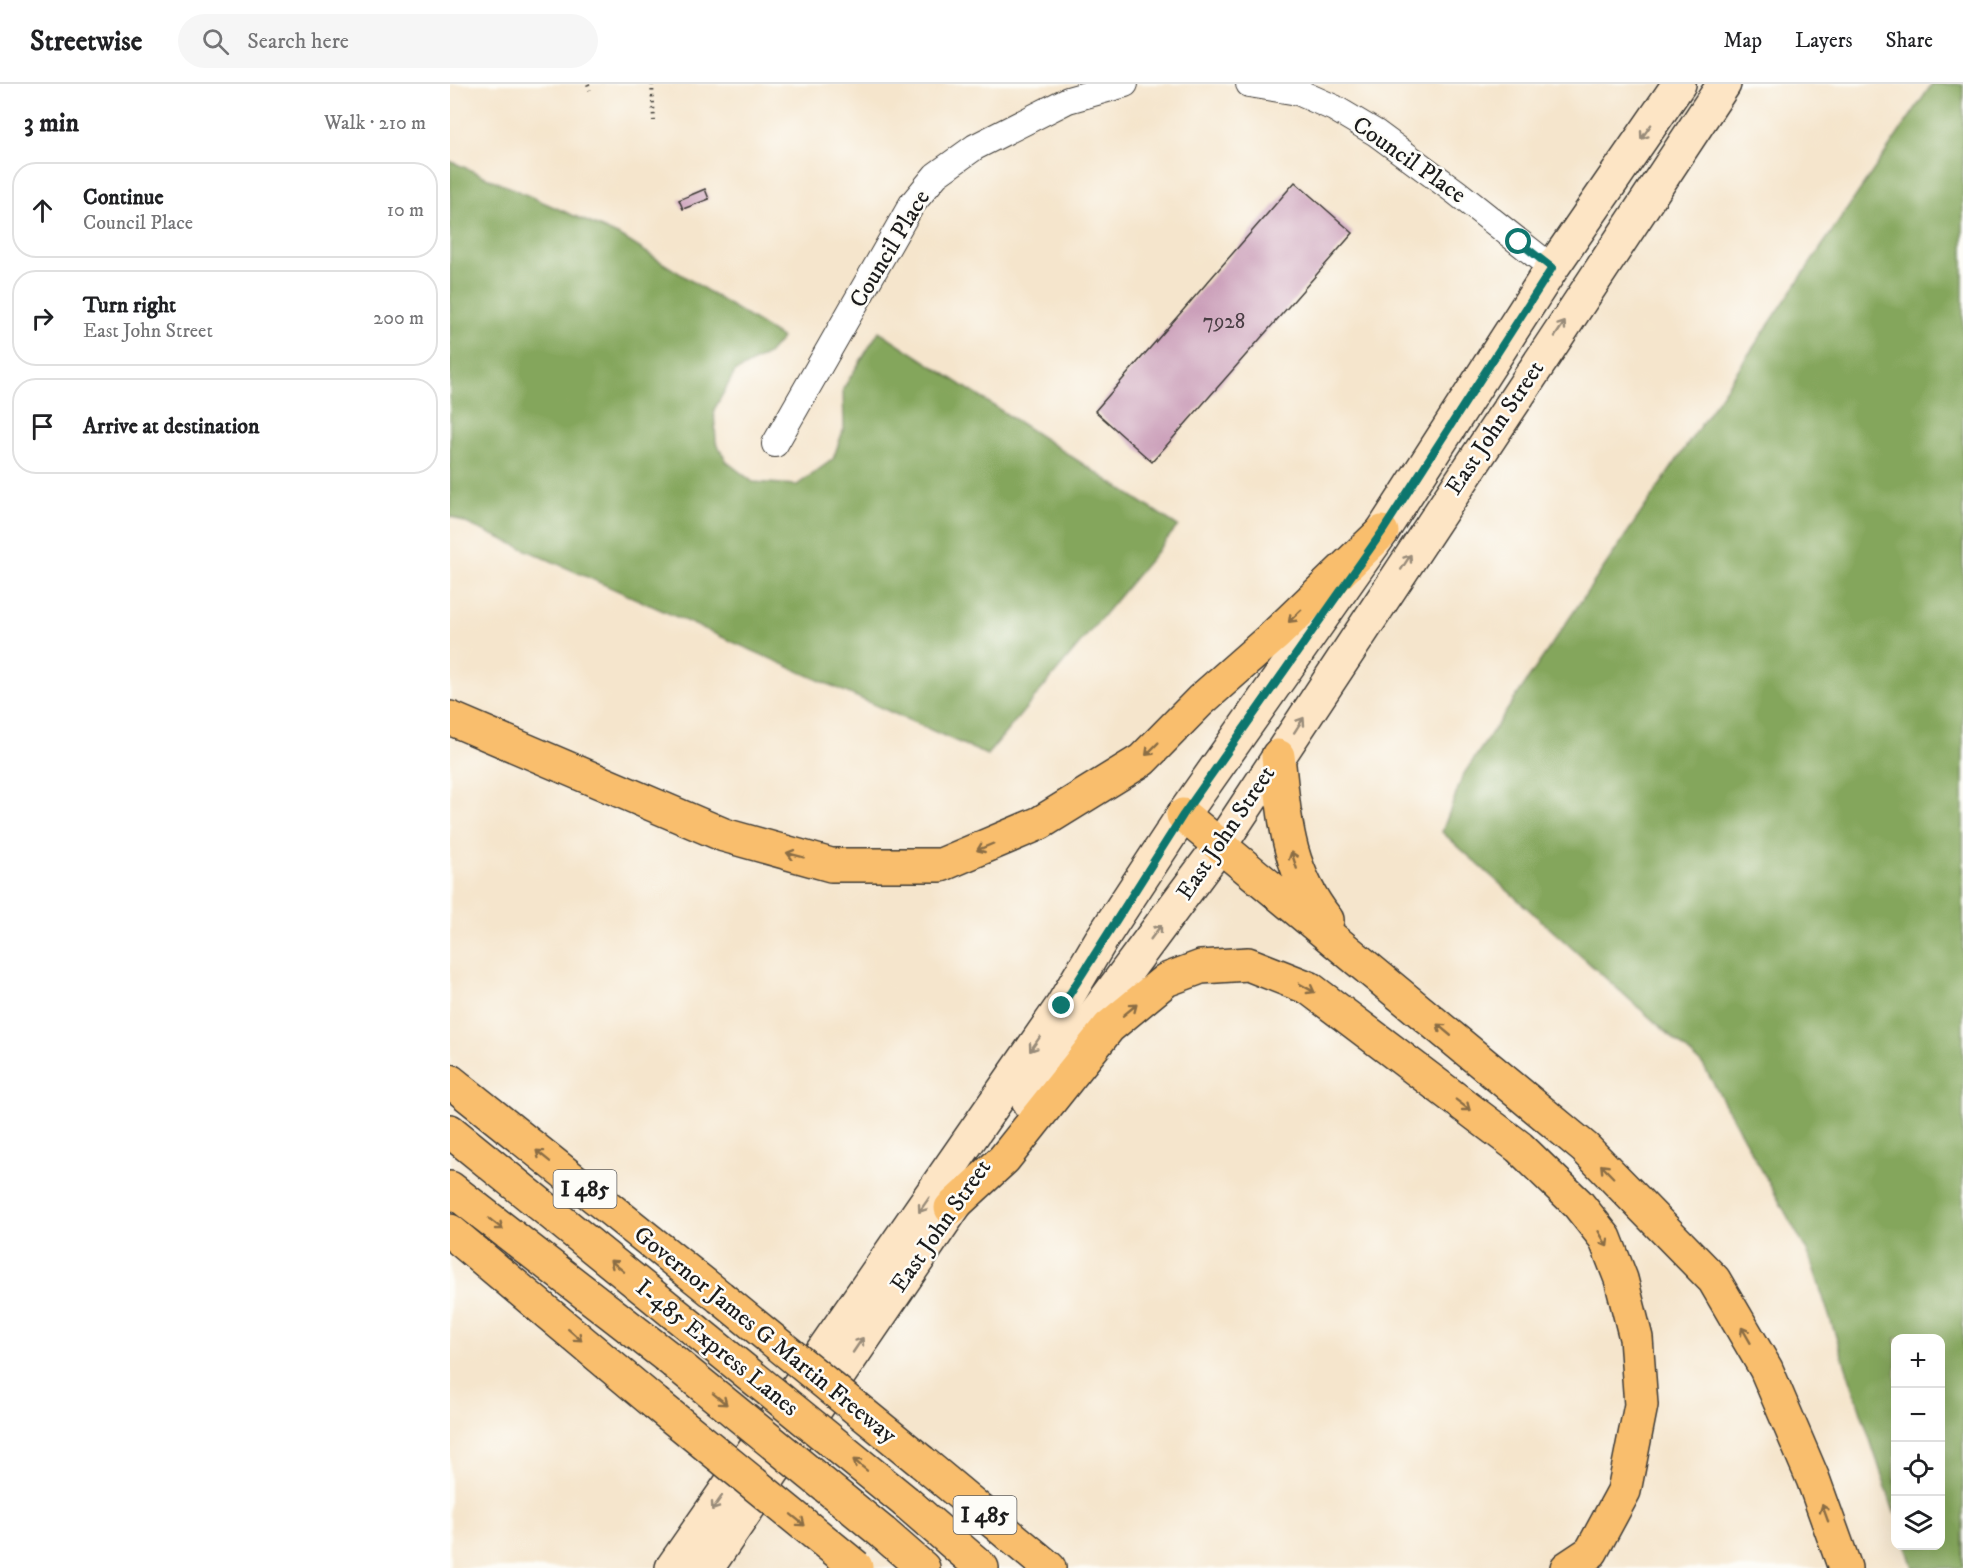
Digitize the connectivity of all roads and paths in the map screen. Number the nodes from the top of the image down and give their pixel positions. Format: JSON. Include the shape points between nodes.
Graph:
{"nodes":[{"id":1,"x":588,"y":84,"type":"edge"},
{"id":2,"x":652,"y":84,"type":"edge"},
{"id":3,"x":1125,"y":84,"type":"edge"},
{"id":4,"x":1249,"y":84,"type":"edge"},
{"id":5,"x":1679,"y":84,"type":"edge"},
{"id":6,"x":1724,"y":84,"type":"edge"},
{"id":7,"x":590,"y":90,"type":"dead end"},
{"id":8,"x":654,"y":121,"type":"dead end"},
{"id":9,"x":1552,"y":268,"type":"junction"},
{"id":10,"x":775,"y":444,"type":"dead end"},
{"id":11,"x":1382,"y":532,"type":"junction"},
{"id":12,"x":450,"y":718,"type":"edge"},
{"id":13,"x":1278,"y":756,"type":"junction"},
{"id":14,"x":1183,"y":815,"type":"junction"},
{"id":15,"x":1221,"y":844,"type":"junction"},
{"id":16,"x":1360,"y":961,"type":"junction"},
{"id":17,"x":450,"y":1081,"type":"edge"},
{"id":18,"x":450,"y":1131,"type":"edge"},
{"id":19,"x":450,"y":1188,"type":"edge"},
{"id":20,"x":951,"y":1208,"type":"junction"},
{"id":21,"x":450,"y":1230,"type":"edge"},
{"id":22,"x":450,"y":1247,"type":"edge"},
{"id":23,"x":549,"y":1313,"type":"junction"},
{"id":24,"x":983,"y":1513,"type":"junction"},
{"id":25,"x":857,"y":1567,"type":"edge"},
{"id":26,"x":672,"y":1568,"type":"edge"},
{"id":27,"x":707,"y":1568,"type":"edge"},
{"id":28,"x":923,"y":1568,"type":"edge"},
{"id":29,"x":982,"y":1568,"type":"edge"},
{"id":30,"x":1049,"y":1568,"type":"edge"},
{"id":31,"x":1077,"y":1568,"type":"edge"},
{"id":32,"x":1567,"y":1568,"type":"edge"},
{"id":33,"x":1845,"y":1568,"type":"edge"}],
"edges":[{"from":1,"to":7,"type":"path"},
{"from":2,"to":8,"type":"path"},
{"from":3,"to":10,"type":"street","name":"Council Place","via":[[1068,100],[975,147],[936,175],[912,204]]},
{"from":4,"to":9,"type":"street","name":"Council Place","via":[[1298,92],[1376,133]]},
{"from":5,"to":9,"type":"main road","name":"East John Street","one_way":true},
{"from":13,"to":6,"type":"main road","name":"East John Street","one_way":true},
{"from":9,"to":11,"type":"main road","name":"East John Street"},
{"from":11,"to":12,"type":"highway","one_way":true,"via":[[1142,760],[1040,824],[941,865],[831,865],[724,836]]},
{"from":11,"to":14,"type":"main road","name":"East John Street"},
{"from":13,"to":15,"type":"main road","name":"East John Street"},
{"from":16,"to":13,"type":"highway","one_way":true,"via":[[1308,897],[1293,858],[1284,816]]},
{"from":14,"to":15,"type":"highway"},
{"from":14,"to":26,"type":"main road","name":"East John Street","one_way":true,"via":[[1062,1006]]},
{"from":15,"to":16,"type":"highway"},
{"from":20,"to":15,"type":"main road","name":"East John Street","one_way":true},
{"from":33,"to":16,"type":"highway","one_way":true,"via":[[1813,1479],[1766,1369],[1714,1280],[1585,1148]]},
{"from":24,"to":17,"type":"highway","name":"Governor James G Martin Freeway","number":"I 485","one_way":true,"bridge":true},
{"from":29,"to":18,"type":"highway","name":"I-485 Express Lanes","number":"I 485","one_way":true,"bridge":true},
{"from":19,"to":28,"type":"highway","name":"I-485 Express Lanes","one_way":true,"bridge":true,"via":[[674,1362]]},
{"from":27,"to":20,"type":"main road","name":"East John Street","one_way":true},
{"from":20,"to":32,"type":"highway","one_way":true,"via":[[1004,1159],[1109,1027],[1166,981],[1201,967],[1248,964],[1309,987],[1519,1147],[1578,1204],[1605,1238],[1621,1279],[1636,1338],[1641,1405],[1624,1491],[1591,1552]]},
{"from":21,"to":23,"type":"highway"},
{"from":22,"to":23,"type":"highway"},
{"from":23,"to":25,"type":"highway","one_way":true,"bridge":true},
{"from":24,"to":30,"type":"highway","name":"Governor James G Martin Freeway","number":"I 485"},
{"from":24,"to":31,"type":"highway"}]}
